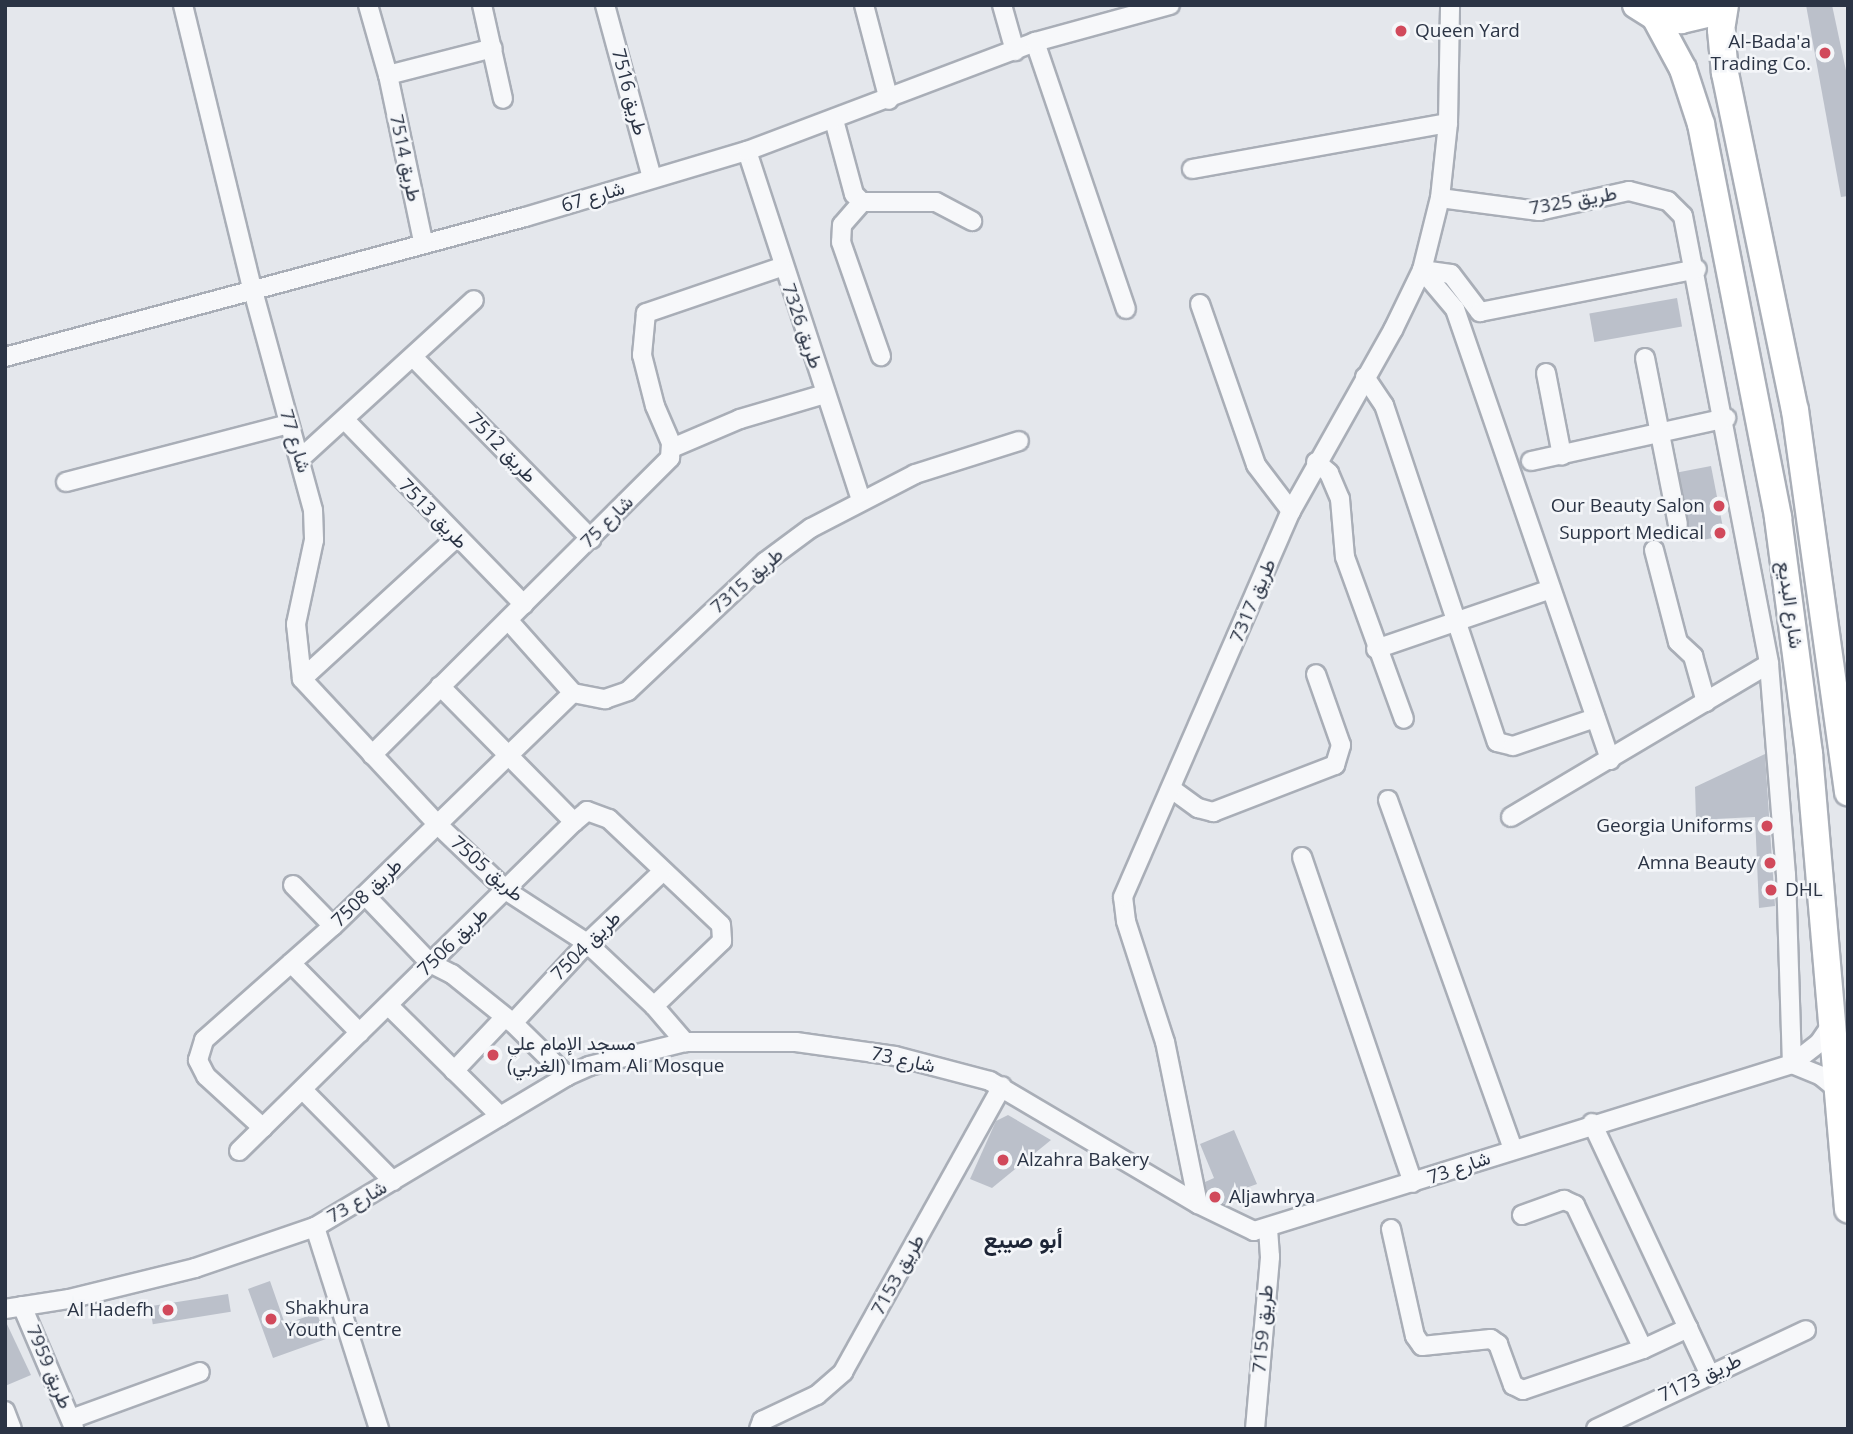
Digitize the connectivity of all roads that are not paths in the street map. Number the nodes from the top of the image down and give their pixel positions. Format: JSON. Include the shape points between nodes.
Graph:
{"nodes":[{"id":1,"x":183,"y":5,"type":"edge"},
{"id":2,"x":368,"y":5,"type":"edge"},
{"id":3,"x":482,"y":5,"type":"edge"},
{"id":4,"x":605,"y":5,"type":"edge"},
{"id":5,"x":864,"y":5,"type":"edge"},
{"id":6,"x":1002,"y":5,"type":"edge"},
{"id":7,"x":1170,"y":5,"type":"edge"},
{"id":8,"x":1450,"y":5,"type":"edge"},
{"id":9,"x":1717,"y":5,"type":"edge"},
{"id":10,"x":1725,"y":5,"type":"edge"},
{"id":11,"x":1646,"y":11,"type":"edge"},
{"id":12,"x":1035,"y":42,"type":"junction"},
{"id":13,"x":493,"y":48,"type":"junction"},
{"id":14,"x":1015,"y":51,"type":"junction"},
{"id":15,"x":388,"y":75,"type":"junction"},
{"id":16,"x":503,"y":99,"type":"dead end"},
{"id":17,"x":889,"y":100,"type":"junction"},
{"id":18,"x":834,"y":120,"type":"junction"},
{"id":19,"x":1448,"y":123,"type":"junction"},
{"id":20,"x":747,"y":151,"type":"junction"},
{"id":21,"x":1192,"y":169,"type":"dead end"},
{"id":22,"x":652,"y":178,"type":"junction"},
{"id":23,"x":1440,"y":198,"type":"junction"},
{"id":24,"x":862,"y":202,"type":"junction"},
{"id":25,"x":972,"y":221,"type":"dead end"},
{"id":26,"x":423,"y":241,"type":"junction"},
{"id":27,"x":781,"y":267,"type":"junction"},
{"id":28,"x":1696,"y":268,"type":"junction"},
{"id":29,"x":1422,"y":270,"type":"junction"},
{"id":30,"x":252,"y":287,"type":"junction"},
{"id":31,"x":474,"y":300,"type":"dead end"},
{"id":32,"x":1200,"y":304,"type":"dead end"},
{"id":33,"x":1126,"y":309,"type":"dead end"},
{"id":34,"x":5,"y":356,"type":"edge"},
{"id":35,"x":881,"y":356,"type":"dead end"},
{"id":36,"x":413,"y":357,"type":"junction"},
{"id":37,"x":1645,"y":358,"type":"dead end"},
{"id":38,"x":1546,"y":373,"type":"dead end"},
{"id":39,"x":1365,"y":377,"type":"junction"},
{"id":40,"x":825,"y":394,"type":"junction"},
{"id":41,"x":1726,"y":418,"type":"junction"},
{"id":42,"x":345,"y":420,"type":"junction"},
{"id":43,"x":289,"y":424,"type":"junction"},
{"id":44,"x":1659,"y":433,"type":"junction"},
{"id":45,"x":1019,"y":441,"type":"dead end"},
{"id":46,"x":672,"y":448,"type":"junction"},
{"id":47,"x":1562,"y":455,"type":"junction"},
{"id":48,"x":300,"y":458,"type":"junction"},
{"id":49,"x":1531,"y":461,"type":"dead end"},
{"id":50,"x":1316,"y":462,"type":"junction"},
{"id":51,"x":66,"y":482,"type":"dead end"},
{"id":52,"x":861,"y":500,"type":"junction"},
{"id":53,"x":1291,"y":512,"type":"junction"},
{"id":54,"x":1678,"y":524,"type":"dead end"},
{"id":55,"x":456,"y":538,"type":"junction"},
{"id":56,"x":591,"y":539,"type":"junction"},
{"id":57,"x":1654,"y":550,"type":"dead end"},
{"id":58,"x":1551,"y":589,"type":"junction"},
{"id":59,"x":524,"y":604,"type":"junction"},
{"id":60,"x":509,"y":620,"type":"junction"},
{"id":61,"x":1457,"y":621,"type":"junction"},
{"id":62,"x":1376,"y":649,"type":"junction"},
{"id":63,"x":1769,"y":664,"type":"junction"},
{"id":64,"x":1315,"y":674,"type":"dead end"},
{"id":65,"x":302,"y":679,"type":"junction"},
{"id":66,"x":440,"y":685,"type":"junction"},
{"id":67,"x":573,"y":693,"type":"junction"},
{"id":68,"x":1706,"y":702,"type":"junction"},
{"id":69,"x":1595,"y":718,"type":"junction"},
{"id":70,"x":1404,"y":719,"type":"dead end"},
{"id":71,"x":372,"y":755,"type":"junction"},
{"id":72,"x":510,"y":756,"type":"junction"},
{"id":73,"x":1846,"y":758,"type":"edge"},
{"id":74,"x":1610,"y":760,"type":"junction"},
{"id":75,"x":1173,"y":790,"type":"junction"},
{"id":76,"x":1848,"y":792,"type":"edge"},
{"id":77,"x":1388,"y":800,"type":"dead end"},
{"id":78,"x":1511,"y":817,"type":"dead end"},
{"id":79,"x":574,"y":821,"type":"junction"},
{"id":80,"x":437,"y":824,"type":"junction"},
{"id":81,"x":1302,"y":857,"type":"dead end"},
{"id":82,"x":662,"y":872,"type":"junction"},
{"id":83,"x":293,"y":886,"type":"dead end"},
{"id":84,"x":507,"y":891,"type":"junction"},
{"id":85,"x":365,"y":895,"type":"junction"},
{"id":86,"x":333,"y":926,"type":"junction"},
{"id":87,"x":587,"y":943,"type":"junction"},
{"id":88,"x":290,"y":963,"type":"junction"},
{"id":89,"x":430,"y":963,"type":"junction"},
{"id":90,"x":388,"y":1005,"type":"junction"},
{"id":91,"x":654,"y":1006,"type":"junction"},
{"id":92,"x":509,"y":1020,"type":"junction"},
{"id":93,"x":1832,"y":1024,"type":"junction"},
{"id":94,"x":360,"y":1033,"type":"junction"},
{"id":95,"x":685,"y":1042,"type":"junction"},
{"id":96,"x":1792,"y":1064,"type":"junction"},
{"id":97,"x":454,"y":1071,"type":"junction"},
{"id":98,"x":567,"y":1076,"type":"junction"},
{"id":99,"x":1002,"y":1086,"type":"junction"},
{"id":100,"x":1837,"y":1089,"type":"junction"},
{"id":101,"x":303,"y":1090,"type":"junction"},
{"id":102,"x":500,"y":1116,"type":"junction"},
{"id":103,"x":1592,"y":1123,"type":"junction"},
{"id":104,"x":263,"y":1128,"type":"junction"},
{"id":105,"x":1513,"y":1149,"type":"junction"},
{"id":106,"x":239,"y":1151,"type":"dead end"},
{"id":107,"x":393,"y":1181,"type":"junction"},
{"id":108,"x":1413,"y":1183,"type":"junction"},
{"id":109,"x":1198,"y":1204,"type":"junction"},
{"id":110,"x":1848,"y":1209,"type":"edge"},
{"id":111,"x":1522,"y":1215,"type":"dead end"},
{"id":112,"x":315,"y":1227,"type":"junction"},
{"id":113,"x":1391,"y":1229,"type":"dead end"},
{"id":114,"x":1268,"y":1230,"type":"junction"},
{"id":115,"x":14,"y":1308,"type":"edge"},
{"id":116,"x":1688,"y":1328,"type":"junction"},
{"id":117,"x":1806,"y":1330,"type":"dead end"},
{"id":118,"x":1643,"y":1349,"type":"junction"},
{"id":119,"x":200,"y":1372,"type":"dead end"},
{"id":120,"x":1709,"y":1373,"type":"junction"},
{"id":121,"x":5,"y":1411,"type":"edge"},
{"id":122,"x":73,"y":1424,"type":"edge"},
{"id":123,"x":12,"y":1429,"type":"edge"},
{"id":124,"x":379,"y":1429,"type":"edge"},
{"id":125,"x":759,"y":1429,"type":"edge"},
{"id":126,"x":1255,"y":1429,"type":"edge"},
{"id":127,"x":1595,"y":1429,"type":"edge"}],
"edges":[{"from":1,"to":30,"type":"street","name":"شارع 77"},
{"from":2,"to":15,"type":"street","name":"طريق 7514"},
{"from":3,"to":13,"type":"street"},
{"from":4,"to":22,"type":"street","name":"طريق 7516"},
{"from":5,"to":17,"type":"street"},
{"from":6,"to":14,"type":"street"},
{"from":7,"to":12,"type":"street","name":"شارع 67"},
{"from":8,"to":19,"type":"street","name":"طريق 7317"},
{"from":9,"to":11,"type":"main road","via":[[1706,14],[1681,20]]},
{"from":10,"to":73,"type":"main road","name":"شارع البديع","via":[[1721,30],[1725,73],[1795,410]]},
{"from":11,"to":93,"type":"main road","name":"شارع البديع","via":[[1686,76],[1701,124],[1778,518],[1809,754]]},
{"from":12,"to":14,"type":"street","name":"شارع 67"},
{"from":12,"to":33,"type":"street"},
{"from":13,"to":15,"type":"street"},
{"from":13,"to":16,"type":"street"},
{"from":14,"to":17,"type":"street","name":"شارع 67"},
{"from":15,"to":26,"type":"street","name":"طريق 7514"},
{"from":17,"to":18,"type":"street","name":"شارع 67"},
{"from":18,"to":20,"type":"street","name":"شارع 67"},
{"from":18,"to":24,"type":"street","via":[[854,194]]},
{"from":19,"to":21,"type":"street"},
{"from":19,"to":23,"type":"street","name":"طريق 7317"},
{"from":20,"to":22,"type":"street","name":"شارع 67"},
{"from":20,"to":27,"type":"street","name":"طريق 7326"},
{"from":22,"to":26,"type":"street","name":"شارع 67","via":[[525,217]]},
{"from":23,"to":28,"type":"street","name":"طريق 7325","via":[[1523,211],[1556,208],[1597,195],[1650,193],[1668,201],[1683,216]]},
{"from":23,"to":29,"type":"street","name":"طريق 7317"},
{"from":24,"to":25,"type":"street","via":[[936,202]]},
{"from":24,"to":35,"type":"street","via":[[842,225],[841,242]]},
{"from":26,"to":30,"type":"street","name":"شارع 67"},
{"from":27,"to":40,"type":"street","name":"طريق 7326"},
{"from":27,"to":46,"type":"street","via":[[652,308],[642,321],[645,372]]},
{"from":28,"to":29,"type":"street","via":[[1480,312],[1451,274]]},
{"from":28,"to":41,"type":"street"},
{"from":29,"to":39,"type":"street","name":"طريق 7317"},
{"from":29,"to":58,"type":"street","via":[[1455,309]]},
{"from":30,"to":34,"type":"street","name":"شارع 67"},
{"from":30,"to":43,"type":"street","name":"شارع 77"},
{"from":31,"to":36,"type":"street"},
{"from":32,"to":53,"type":"street","via":[[1256,465]]},
{"from":36,"to":42,"type":"street"},
{"from":36,"to":56,"type":"street","name":"طريق 7512"},
{"from":37,"to":44,"type":"street"},
{"from":38,"to":47,"type":"street"},
{"from":39,"to":50,"type":"street","name":"طريق 7317"},
{"from":39,"to":61,"type":"street","via":[[1384,405]]},
{"from":40,"to":46,"type":"street","via":[[740,419]]},
{"from":40,"to":52,"type":"street","name":"طريق 7326"},
{"from":41,"to":44,"type":"street"},
{"from":41,"to":63,"type":"street"},
{"from":42,"to":48,"type":"street"},
{"from":42,"to":55,"type":"street","name":"طريق 7513"},
{"from":43,"to":48,"type":"street","name":"شارع 77"},
{"from":43,"to":51,"type":"street"},
{"from":44,"to":47,"type":"street"},
{"from":44,"to":54,"type":"street"},
{"from":45,"to":52,"type":"street","name":"طريق 7315","via":[[942,464]]},
{"from":46,"to":56,"type":"street","name":"شارع 75","via":[[667,462]]},
{"from":47,"to":49,"type":"street"},
{"from":48,"to":65,"type":"street","name":"شارع 77","via":[[313,510],[314,540],[296,624]]},
{"from":50,"to":53,"type":"street","name":"طريق 7317"},
{"from":50,"to":62,"type":"street","via":[[1329,473],[1340,499],[1345,557]]},
{"from":52,"to":67,"type":"street","name":"طريق 7315","via":[[765,562],[628,691],[605,699]]},
{"from":53,"to":75,"type":"street","name":"طريق 7317"},
{"from":55,"to":59,"type":"street","name":"طريق 7513"},
{"from":55,"to":65,"type":"street"},
{"from":56,"to":59,"type":"street","name":"شارع 75"},
{"from":57,"to":68,"type":"street","via":[[1678,642],[1693,656]]},
{"from":58,"to":61,"type":"street"},
{"from":58,"to":69,"type":"street"},
{"from":59,"to":60,"type":"street","name":"شارع 75"},
{"from":60,"to":66,"type":"street","name":"شارع 75"},
{"from":60,"to":67,"type":"street"},
{"from":61,"to":62,"type":"street"},
{"from":61,"to":69,"type":"street","via":[[1494,737],[1502,746]]},
{"from":62,"to":70,"type":"street"},
{"from":63,"to":68,"type":"street"},
{"from":63,"to":96,"type":"street","via":[[1786,874]]},
{"from":64,"to":75,"type":"street","via":[[1341,745],[1335,765],[1213,812],[1198,808]]},
{"from":65,"to":71,"type":"street","name":"طريق 7505"},
{"from":66,"to":71,"type":"street","name":"شارع 75"},
{"from":66,"to":72,"type":"street"},
{"from":67,"to":72,"type":"street"},
{"from":68,"to":74,"type":"street"},
{"from":69,"to":74,"type":"street"},
{"from":71,"to":80,"type":"street","name":"طريق 7505"},
{"from":72,"to":79,"type":"street"},
{"from":72,"to":80,"type":"street","name":"طريق 7508"},
{"from":73,"to":76,"type":"main road","name":"شارع البديع"},
{"from":74,"to":78,"type":"street"},
{"from":75,"to":109,"type":"street","name":"طريق 7317","via":[[1127,886],[1123,909],[1165,1042]]},
{"from":77,"to":105,"type":"street"},
{"from":79,"to":82,"type":"street","via":[[587,811],[610,819]]},
{"from":79,"to":84,"type":"street","name":"طريق 7506"},
{"from":80,"to":84,"type":"street","name":"طريق 7505"},
{"from":80,"to":85,"type":"street","name":"طريق 7508"},
{"from":81,"to":108,"type":"street"},
{"from":82,"to":87,"type":"street","name":"طريق 7504"},
{"from":82,"to":91,"type":"street","via":[[721,925],[722,941]]},
{"from":83,"to":86,"type":"street"},
{"from":84,"to":87,"type":"street","name":"طريق 7505"},
{"from":84,"to":89,"type":"street","name":"طريق 7506"},
{"from":85,"to":86,"type":"street","name":"طريق 7508"},
{"from":85,"to":89,"type":"street"},
{"from":86,"to":88,"type":"street","name":"طريق 7508"},
{"from":87,"to":91,"type":"street","name":"طريق 7505"},
{"from":87,"to":92,"type":"street","name":"طريق 7504"},
{"from":88,"to":94,"type":"street"},
{"from":88,"to":104,"type":"street","name":"طريق 7508","via":[[219,1025],[199,1050],[202,1068]]},
{"from":89,"to":90,"type":"street","name":"طريق 7506"},
{"from":89,"to":92,"type":"street","via":[[452,974]]},
{"from":90,"to":94,"type":"street","name":"طريق 7506"},
{"from":90,"to":97,"type":"street"},
{"from":91,"to":95,"type":"street","name":"طريق 7505"},
{"from":92,"to":97,"type":"street","name":"طريق 7504"},
{"from":92,"to":98,"type":"street"},
{"from":93,"to":96,"type":"street","name":"شارع 73","via":[[1819,1043]]},
{"from":93,"to":100,"type":"main road","name":"شارع البديع"},
{"from":94,"to":101,"type":"street","name":"طريق 7506"},
{"from":95,"to":98,"type":"street","name":"شارع 73","via":[[589,1066]]},
{"from":95,"to":99,"type":"street","name":"شارع 73","via":[[796,1042],[895,1056]]},
{"from":96,"to":100,"type":"street","via":[[1821,1076]]},
{"from":96,"to":103,"type":"street","name":"شارع 73"},
{"from":97,"to":102,"type":"street"},
{"from":98,"to":102,"type":"street","name":"شارع 73"},
{"from":99,"to":109,"type":"street","name":"شارع 73"},
{"from":99,"to":125,"type":"street","name":"طريق 7153","via":[[844,1372],[817,1395],[762,1421]]},
{"from":100,"to":110,"type":"main road","name":"شارع البديع"},
{"from":101,"to":104,"type":"street","name":"طريق 7506"},
{"from":101,"to":107,"type":"street"},
{"from":102,"to":107,"type":"street","name":"شارع 73"},
{"from":103,"to":105,"type":"street","name":"شارع 73"},
{"from":103,"to":116,"type":"street"},
{"from":104,"to":106,"type":"street","name":"طريق 7506"},
{"from":105,"to":108,"type":"street","name":"شارع 73"},
{"from":107,"to":112,"type":"street","name":"شارع 73"},
{"from":108,"to":114,"type":"street","name":"شارع 73"},
{"from":109,"to":114,"type":"street","name":"شارع 73","via":[[1243,1228]]},
{"from":111,"to":118,"type":"street","via":[[1564,1200],[1575,1205]]},
{"from":112,"to":115,"type":"street","name":"شارع 73","via":[[195,1268]]},
{"from":112,"to":124,"type":"street"},
{"from":113,"to":118,"type":"street","via":[[1415,1336],[1422,1346],[1491,1339],[1498,1344],[1513,1385],[1523,1390]]},
{"from":114,"to":126,"type":"street","name":"طريق 7159","via":[[1270,1257]]},
{"from":115,"to":122,"type":"street","name":"طريق 7959"},
{"from":116,"to":118,"type":"street"},
{"from":116,"to":120,"type":"street"},
{"from":117,"to":120,"type":"street","name":"طريق 7173"},
{"from":119,"to":122,"type":"street"},
{"from":120,"to":127,"type":"street","name":"طريق 7173"},
{"from":121,"to":123,"type":"street"}]}
